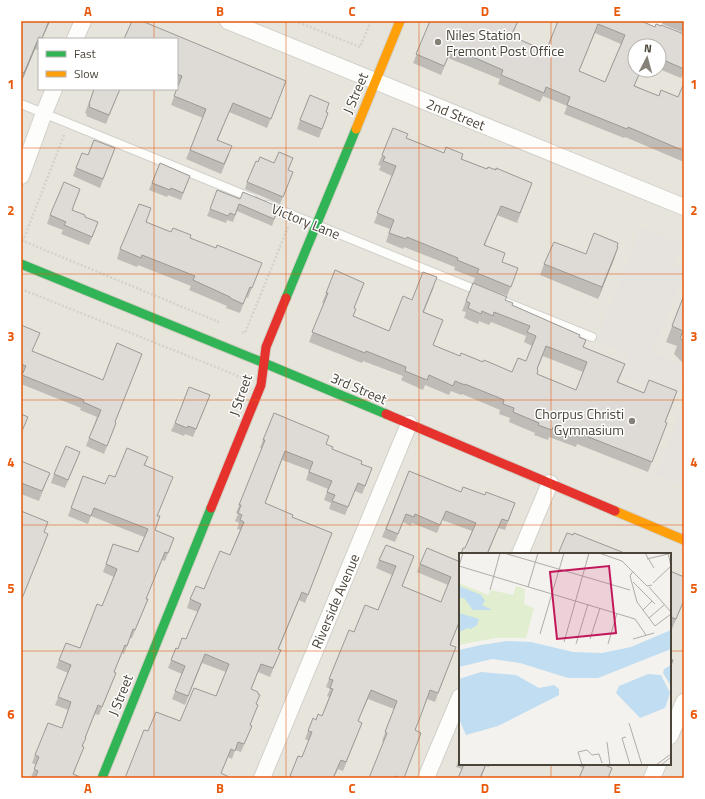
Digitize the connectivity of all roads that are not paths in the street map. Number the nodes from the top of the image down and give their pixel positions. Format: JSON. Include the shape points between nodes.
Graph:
{"nodes":[{"id":1,"x":83,"y":21,"type":"edge"},
{"id":2,"x":228,"y":21,"type":"edge"},
{"id":3,"x":400,"y":21,"type":"edge"},
{"id":4,"x":75,"y":38,"type":"edge"},
{"id":5,"x":376,"y":80,"type":"junction"},
{"id":6,"x":54,"y":90,"type":"edge"},
{"id":7,"x":21,"y":104,"type":"edge"},
{"id":8,"x":44,"y":113,"type":"junction"},
{"id":9,"x":21,"y":176,"type":"edge"},
{"id":10,"x":684,"y":207,"type":"edge"},
{"id":11,"x":316,"y":224,"type":"junction"},
{"id":12,"x":21,"y":264,"type":"edge"},
{"id":13,"x":592,"y":337,"type":"dead end"},
{"id":14,"x":264,"y":363,"type":"junction"},
{"id":15,"x":409,"y":424,"type":"junction"},
{"id":16,"x":550,"y":483,"type":"junction"},
{"id":17,"x":684,"y":540,"type":"edge"},
{"id":18,"x":520,"y":553,"type":"edge"},
{"id":19,"x":459,"y":699,"type":"edge"},
{"id":20,"x":684,"y":702,"type":"edge"},
{"id":21,"x":671,"y":734,"type":"edge"},
{"id":22,"x":658,"y":765,"type":"edge"},
{"id":23,"x":102,"y":778,"type":"edge"},
{"id":24,"x":262,"y":778,"type":"edge"},
{"id":25,"x":426,"y":778,"type":"edge"},
{"id":26,"x":652,"y":778,"type":"edge"}],
"edges":[{"from":1,"to":4,"type":"street"},
{"from":2,"to":5,"type":"street","name":"2nd Street"},
{"from":3,"to":5,"type":"street","name":"J Street"},
{"from":5,"to":10,"type":"street","name":"2nd Street"},
{"from":5,"to":11,"type":"street","name":"J Street"},
{"from":6,"to":8,"type":"street"},
{"from":7,"to":8,"type":"lane","name":"Victory Lane"},
{"from":8,"to":9,"type":"street"},
{"from":8,"to":11,"type":"lane","name":"Victory Lane"},
{"from":11,"to":13,"type":"lane","name":"Victory Lane"},
{"from":11,"to":14,"type":"street","name":"J Street","via":[[266,347]]},
{"from":12,"to":14,"type":"street","name":"3rd Street"},
{"from":14,"to":15,"type":"street","name":"3rd Street"},
{"from":14,"to":23,"type":"street","name":"J Street","via":[[261,385]]},
{"from":15,"to":16,"type":"street","name":"3rd Street"},
{"from":15,"to":24,"type":"street","name":"Riverside Avenue"},
{"from":16,"to":17,"type":"street","name":"3rd Street"},
{"from":16,"to":18,"type":"street"},
{"from":19,"to":25,"type":"street"},
{"from":20,"to":21,"type":"street"},
{"from":22,"to":26,"type":"street"}]}
